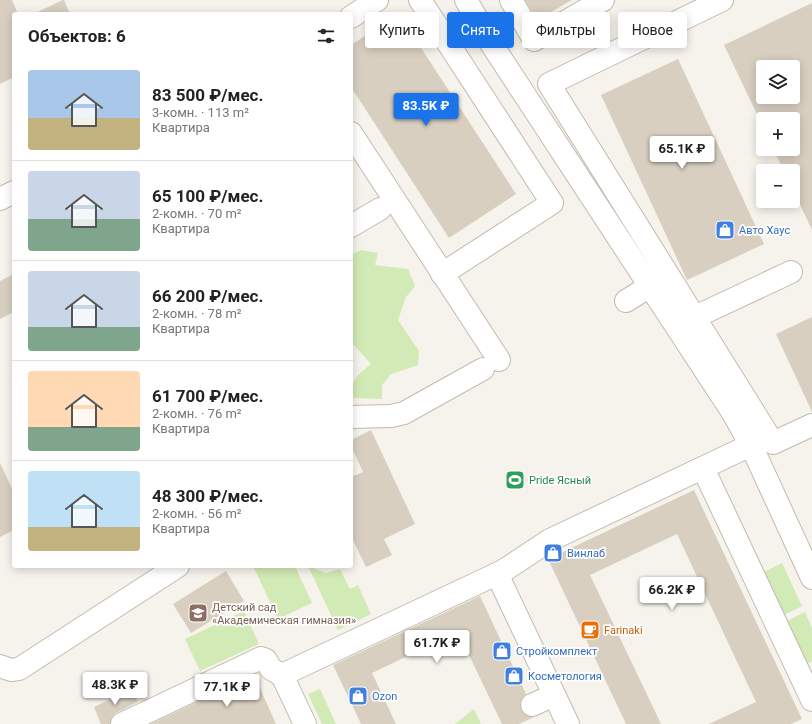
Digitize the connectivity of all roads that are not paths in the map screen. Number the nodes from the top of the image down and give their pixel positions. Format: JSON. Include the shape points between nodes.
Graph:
{"nodes":[{"id":1,"x":377,"y":0,"type":"edge"},
{"id":2,"x":420,"y":0,"type":"edge"},
{"id":3,"x":466,"y":0,"type":"edge"},
{"id":4,"x":511,"y":0,"type":"edge"},
{"id":5,"x":603,"y":0,"type":"edge"},
{"id":6,"x":722,"y":0,"type":"edge"},
{"id":7,"x":353,"y":16,"type":"edge"},
{"id":8,"x":353,"y":136,"type":"edge"},
{"id":9,"x":12,"y":193,"type":"edge"},
{"id":10,"x":0,"y":199,"type":"edge"},
{"id":11,"x":380,"y":209,"type":"dead end"},
{"id":12,"x":353,"y":225,"type":"edge"},
{"id":13,"x":791,"y":272,"type":"dead end"},
{"id":14,"x":442,"y":274,"type":"junction"},
{"id":15,"x":650,"y":286,"type":"junction"},
{"id":16,"x":626,"y":302,"type":"dead end"},
{"id":17,"x":694,"y":317,"type":"junction"},
{"id":18,"x":353,"y":418,"type":"edge"},
{"id":19,"x":812,"y":425,"type":"edge"},
{"id":20,"x":751,"y":445,"type":"junction"},
{"id":21,"x":703,"y":468,"type":"junction"},
{"id":22,"x":175,"y":568,"type":"edge"},
{"id":23,"x":497,"y":574,"type":"junction"},
{"id":24,"x":812,"y":578,"type":"edge"},
{"id":25,"x":0,"y":666,"type":"edge"},
{"id":26,"x":282,"y":675,"type":"junction"},
{"id":27,"x":554,"y":695,"type":"junction"},
{"id":28,"x":812,"y":700,"type":"edge"},
{"id":29,"x":532,"y":705,"type":"dead end"},
{"id":30,"x":122,"y":724,"type":"edge"},
{"id":31,"x":305,"y":724,"type":"edge"},
{"id":32,"x":568,"y":724,"type":"edge"}],
"edges":[{"from":1,"to":7,"type":"lane"},
{"from":2,"to":14,"type":"lane","via":[[552,203]]},
{"from":3,"to":15,"type":"lane","via":[[492,45]]},
{"from":4,"to":5,"type":"lane","via":[[534,40]]},
{"from":6,"to":17,"type":"lane","via":[[549,84]]},
{"from":8,"to":14,"type":"lane"},
{"from":9,"to":10,"type":"lane"},
{"from":11,"to":12,"type":"lane"},
{"from":13,"to":17,"type":"lane"},
{"from":14,"to":18,"type":"lane","via":[[491,364],[404,413],[386,417]]},
{"from":15,"to":16,"type":"lane"},
{"from":15,"to":20,"type":"lane","via":[[733,412]]},
{"from":17,"to":19,"type":"lane","via":[[773,443]]},
{"from":20,"to":21,"type":"lane"},
{"from":20,"to":24,"type":"lane"},
{"from":21,"to":23,"type":"lane","via":[[547,542]]},
{"from":21,"to":28,"type":"lane","via":[[732,550]]},
{"from":22,"to":25,"type":"lane","via":[[26,665],[15,670]]},
{"from":23,"to":26,"type":"lane"},
{"from":23,"to":27,"type":"lane"},
{"from":26,"to":30,"type":"lane","via":[[272,670],[263,658]]},
{"from":26,"to":31,"type":"lane"},
{"from":27,"to":29,"type":"lane"},
{"from":27,"to":32,"type":"lane"}]}
